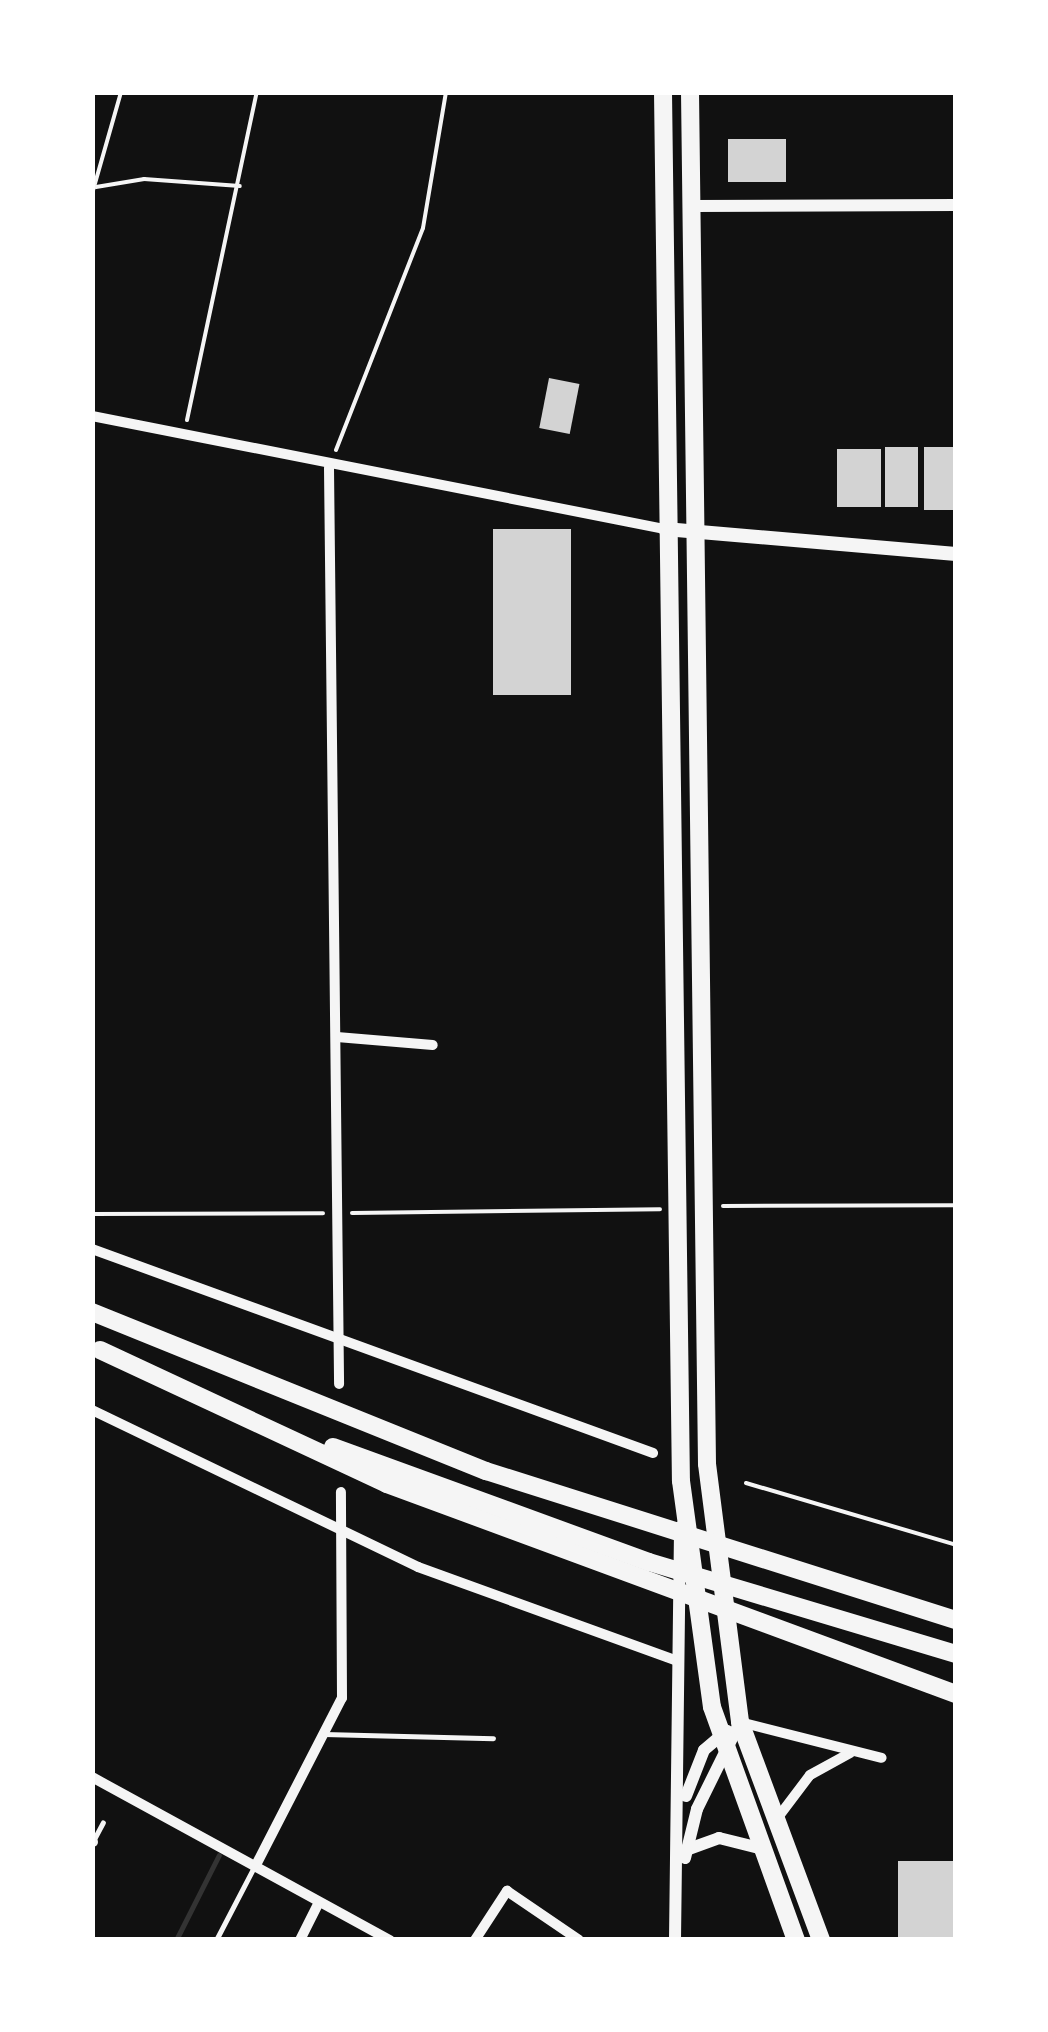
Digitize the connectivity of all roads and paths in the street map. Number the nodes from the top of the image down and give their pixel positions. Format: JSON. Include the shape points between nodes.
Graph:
{"nodes":[{"id":1,"x":121,"y":92,"type":"edge"},
{"id":2,"x":257,"y":92,"type":"edge"},
{"id":3,"x":446,"y":92,"type":"edge"},
{"id":4,"x":663,"y":92,"type":"edge"},
{"id":5,"x":690,"y":92,"type":"edge"},
{"id":6,"x":240,"y":186,"type":"junction"},
{"id":7,"x":96,"y":187,"type":"junction"},
{"id":8,"x":92,"y":194,"type":"edge"},
{"id":9,"x":956,"y":205,"type":"edge"},
{"id":10,"x":692,"y":206,"type":"junction"},
{"id":11,"x":92,"y":416,"type":"edge"},
{"id":12,"x":179,"y":436,"type":"junction"},
{"id":13,"x":329,"y":468,"type":"junction"},
{"id":14,"x":665,"y":528,"type":"junction"},
{"id":15,"x":693,"y":532,"type":"junction"},
{"id":16,"x":956,"y":554,"type":"edge"},
{"id":17,"x":337,"y":1037,"type":"junction"},
{"id":18,"x":434,"y":1045,"type":"dead end"},
{"id":19,"x":956,"y":1205,"type":"edge"},
{"id":20,"x":698,"y":1206,"type":"junction"},
{"id":21,"x":660,"y":1209,"type":"dead end"},
{"id":22,"x":336,"y":1213,"type":"junction"},
{"id":23,"x":92,"y":1214,"type":"edge"},
{"id":24,"x":92,"y":1249,"type":"edge"},
{"id":25,"x":99,"y":1314,"type":"edge"},
{"id":26,"x":336,"y":1344,"type":"junction"},
{"id":27,"x":96,"y":1349,"type":"edge"},
{"id":28,"x":339,"y":1384,"type":"dead end"},
{"id":29,"x":92,"y":1410,"type":"edge"},
{"id":30,"x":653,"y":1453,"type":"dead end"},
{"id":31,"x":681,"y":1480,"type":"junction"},
{"id":32,"x":746,"y":1482,"type":"dead end"},
{"id":33,"x":340,"y":1492,"type":"dead end"},
{"id":34,"x":340,"y":1530,"type":"junction"},
{"id":35,"x":956,"y":1546,"type":"edge"},
{"id":36,"x":956,"y":1620,"type":"edge"},
{"id":37,"x":956,"y":1654,"type":"edge"},
{"id":38,"x":678,"y":1661,"type":"junction"},
{"id":39,"x":956,"y":1694,"type":"edge"},
{"id":40,"x":740,"y":1722,"type":"junction"},
{"id":41,"x":324,"y":1734,"type":"junction"},
{"id":42,"x":493,"y":1738,"type":"dead end"},
{"id":43,"x":723,"y":1743,"type":"junction"},
{"id":44,"x":851,"y":1752,"type":"junction"},
{"id":45,"x":882,"y":1758,"type":"dead end"},
{"id":46,"x":92,"y":1778,"type":"edge"},
{"id":47,"x":776,"y":1820,"type":"junction"},
{"id":48,"x":104,"y":1822,"type":"dead end"},
{"id":49,"x":681,"y":1823,"type":"junction"},
{"id":50,"x":93,"y":1842,"type":"edge"},
{"id":51,"x":759,"y":1848,"type":"junction"},
{"id":52,"x":686,"y":1850,"type":"junction"},
{"id":53,"x":254,"y":1867,"type":"junction"},
{"id":54,"x":319,"y":1902,"type":"junction"},
{"id":55,"x":387,"y":1939,"type":"edge"},
{"id":56,"x":216,"y":1940,"type":"edge"},
{"id":57,"x":300,"y":1940,"type":"edge"},
{"id":58,"x":476,"y":1940,"type":"edge"},
{"id":59,"x":579,"y":1940,"type":"edge"},
{"id":60,"x":676,"y":1940,"type":"edge"},
{"id":61,"x":796,"y":1940,"type":"edge"},
{"id":62,"x":821,"y":1940,"type":"edge"}],
"edges":[{"from":1,"to":7,"type":"path"},
{"from":2,"to":6,"type":"path"},
{"from":3,"to":13,"type":"path","via":[[423,228]]},
{"from":4,"to":14,"type":"highway"},
{"from":5,"to":10,"type":"highway"},
{"from":6,"to":7,"type":"path","via":[[144,179]]},
{"from":6,"to":12,"type":"path"},
{"from":7,"to":8,"type":"path"},
{"from":9,"to":10,"type":"street"},
{"from":10,"to":15,"type":"highway"},
{"from":11,"to":12,"type":"street"},
{"from":12,"to":13,"type":"street"},
{"from":13,"to":14,"type":"street"},
{"from":13,"to":17,"type":"street"},
{"from":14,"to":15,"type":"main road"},
{"from":14,"to":31,"type":"highway"},
{"from":15,"to":16,"type":"main road"},
{"from":15,"to":20,"type":"highway"},
{"from":17,"to":18,"type":"street"},
{"from":17,"to":22,"type":"street"},
{"from":19,"to":20,"type":"path"},
{"from":20,"to":40,"type":"highway","via":[[707,1464]]},
{"from":21,"to":22,"type":"path"},
{"from":22,"to":23,"type":"path"},
{"from":22,"to":26,"type":"street"},
{"from":24,"to":26,"type":"street"},
{"from":25,"to":36,"type":"highway","via":[[648,1528]]},
{"from":26,"to":28,"type":"street"},
{"from":26,"to":30,"type":"street"},
{"from":27,"to":37,"type":"highway","via":[[649,1562]]},
{"from":27,"to":39,"type":"highway","via":[[387,1484]]},
{"from":29,"to":34,"type":"street"},
{"from":31,"to":38,"type":"street"},
{"from":31,"to":43,"type":"highway","via":[[700,1658]]},
{"from":32,"to":35,"type":"path"},
{"from":33,"to":34,"type":"street"},
{"from":34,"to":38,"type":"street"},
{"from":34,"to":41,"type":"street","via":[[342,1698]]},
{"from":38,"to":49,"type":"street"},
{"from":40,"to":43,"type":"street"},
{"from":40,"to":44,"type":"street"},
{"from":40,"to":47,"type":"highway"},
{"from":41,"to":42,"type":"lane"},
{"from":41,"to":53,"type":"street"},
{"from":43,"to":49,"type":"street","via":[[691,1770]]},
{"from":43,"to":51,"type":"highway"},
{"from":43,"to":52,"type":"street"},
{"from":44,"to":45,"type":"street"},
{"from":44,"to":47,"type":"street","via":[[810,1775]]},
{"from":46,"to":53,"type":"street"},
{"from":47,"to":62,"type":"highway"},
{"from":48,"to":50,"type":"lane"},
{"from":49,"to":60,"type":"street"},
{"from":51,"to":52,"type":"street","via":[[719,1838]]},
{"from":51,"to":61,"type":"highway"},
{"from":52,"to":60,"type":"street"},
{"from":53,"to":54,"type":"street"},
{"from":53,"to":56,"type":"lane"},
{"from":54,"to":55,"type":"street"},
{"from":54,"to":57,"type":"street"},
{"from":58,"to":59,"type":"street","via":[[507,1891]]}]}
